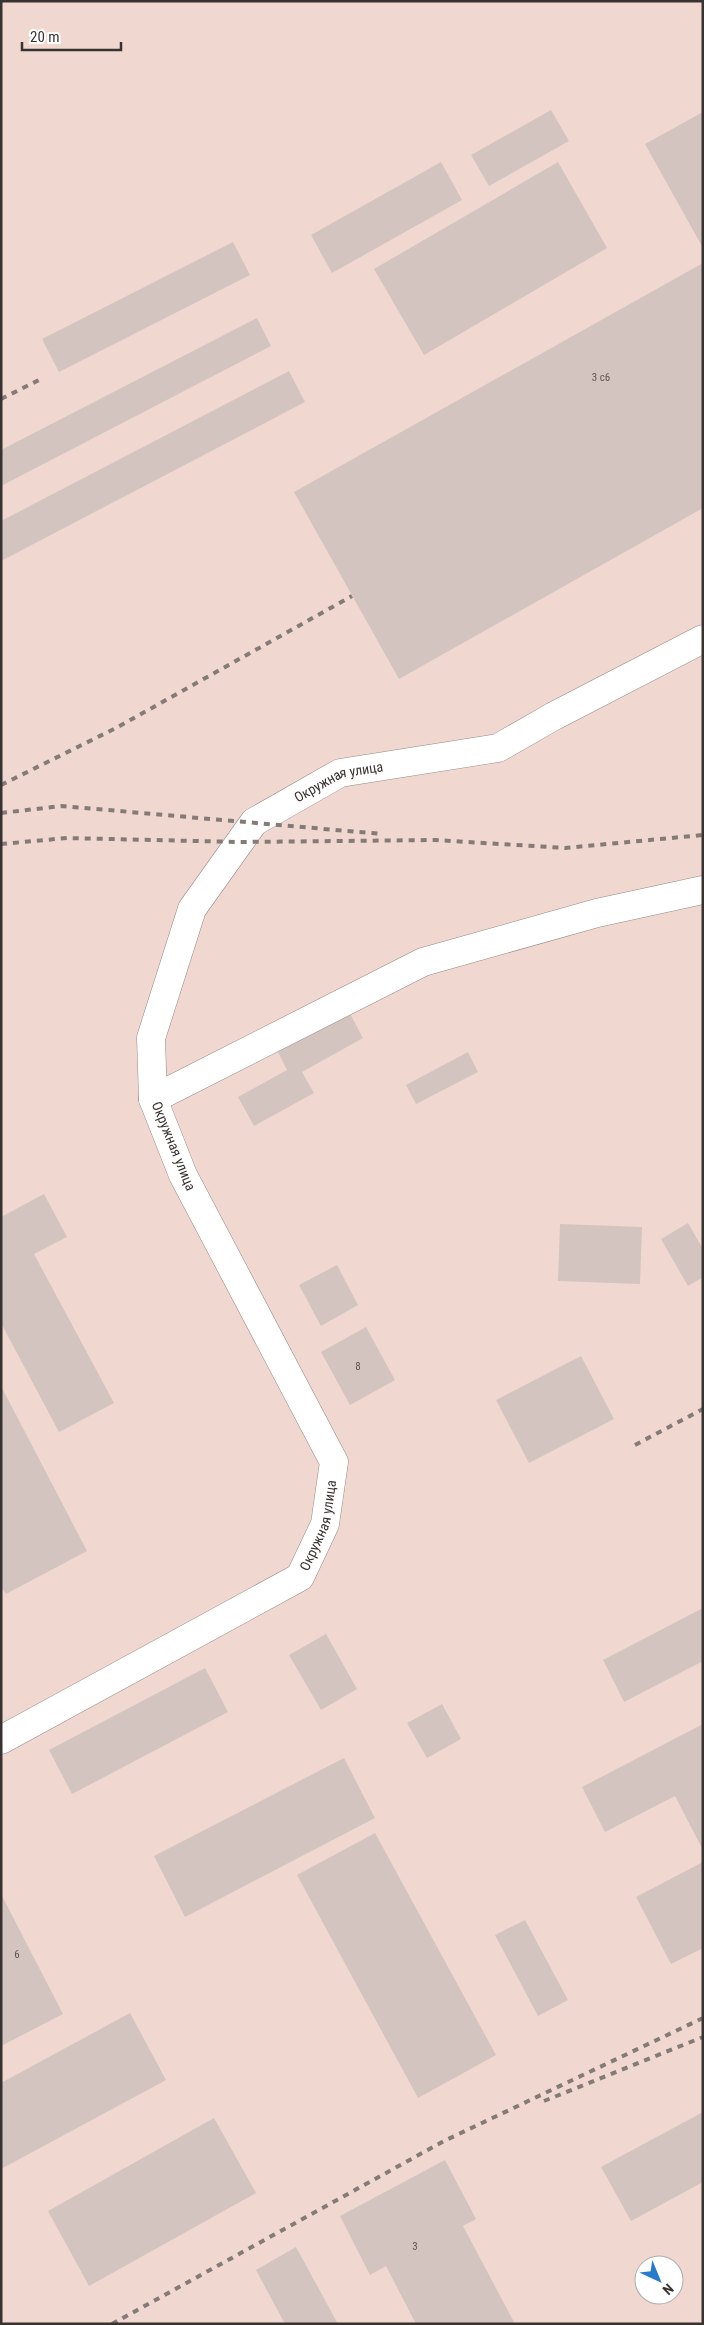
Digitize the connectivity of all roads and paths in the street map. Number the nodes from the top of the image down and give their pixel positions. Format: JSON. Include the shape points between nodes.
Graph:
{"nodes":[{"id":1,"x":703,"y":639,"type":"edge"},
{"id":2,"x":703,"y":890,"type":"edge"},
{"id":3,"x":153,"y":1099,"type":"junction"},
{"id":4,"x":1,"y":1740,"type":"edge"}],
"edges":[{"from":1,"to":3,"type":"street","name":"Окружная улица","via":[[498,748],[340,773],[254,822],[192,909],[151,1038]]},
{"from":2,"to":3,"type":"street","via":[[597,913],[423,962]]},
{"from":3,"to":4,"type":"street","name":"Окружная улица","via":[[184,1175],[334,1462],[325,1524],[300,1577]]}]}
